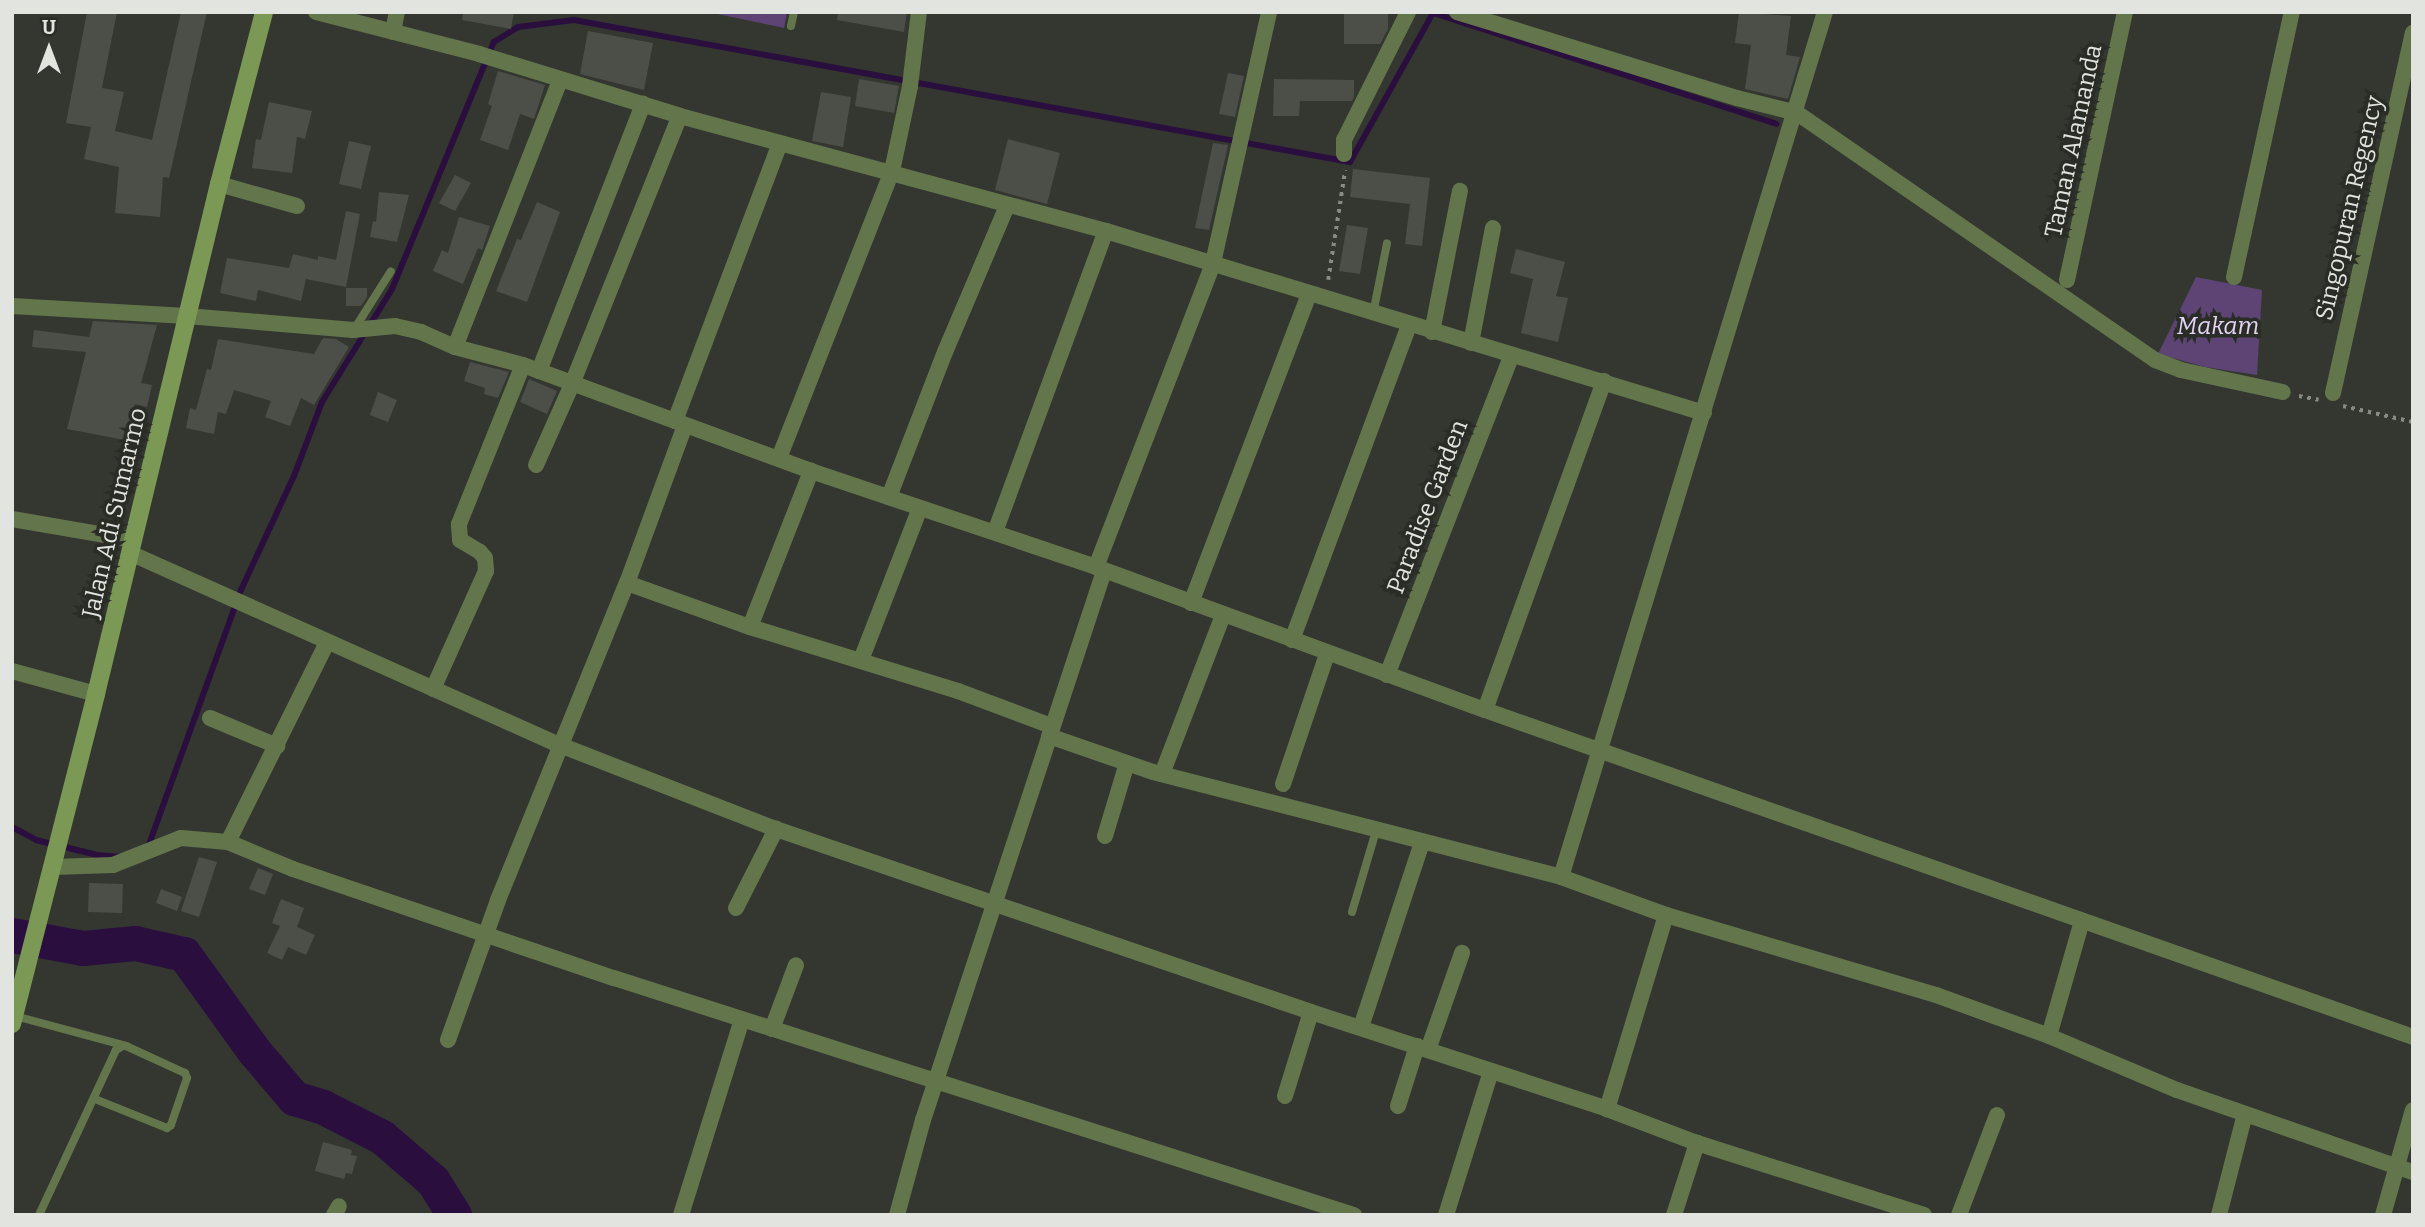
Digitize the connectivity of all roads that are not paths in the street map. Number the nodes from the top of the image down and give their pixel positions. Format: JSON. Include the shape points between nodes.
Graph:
{"nodes":[{"id":1,"x":264,"y":12,"type":"edge"},
{"id":2,"x":316,"y":12,"type":"edge"},
{"id":3,"x":397,"y":12,"type":"edge"},
{"id":4,"x":794,"y":12,"type":"edge"},
{"id":5,"x":919,"y":12,"type":"edge"},
{"id":6,"x":1269,"y":12,"type":"edge"},
{"id":7,"x":1408,"y":12,"type":"edge"},
{"id":8,"x":1457,"y":12,"type":"edge"},
{"id":9,"x":1825,"y":12,"type":"edge"},
{"id":10,"x":2126,"y":12,"type":"edge"},
{"id":11,"x":2292,"y":12,"type":"edge"},
{"id":12,"x":791,"y":26,"type":"dead end"},
{"id":13,"x":393,"y":32,"type":"junction"},
{"id":14,"x":2413,"y":33,"type":"edge"},
{"id":15,"x":560,"y":81,"type":"junction"},
{"id":16,"x":643,"y":104,"type":"junction"},
{"id":17,"x":1797,"y":113,"type":"junction"},
{"id":18,"x":680,"y":116,"type":"junction"},
{"id":19,"x":779,"y":143,"type":"junction"},
{"id":20,"x":1344,"y":162,"type":"road end"},
{"id":21,"x":892,"y":171,"type":"junction"},
{"id":22,"x":219,"y":184,"type":"junction"},
{"id":23,"x":1460,"y":191,"type":"dead end"},
{"id":24,"x":297,"y":206,"type":"dead end"},
{"id":25,"x":1007,"y":206,"type":"junction"},
{"id":26,"x":1493,"y":228,"type":"dead end"},
{"id":27,"x":1105,"y":232,"type":"junction"},
{"id":28,"x":1387,"y":243,"type":"dead end"},
{"id":29,"x":1213,"y":263,"type":"junction"},
{"id":30,"x":391,"y":271,"type":"dead end"},
{"id":31,"x":2234,"y":277,"type":"dead end"},
{"id":32,"x":2067,"y":279,"type":"dead end"},
{"id":33,"x":1309,"y":294,"type":"junction"},
{"id":34,"x":12,"y":306,"type":"edge"},
{"id":35,"x":1373,"y":314,"type":"junction"},
{"id":36,"x":187,"y":316,"type":"junction"},
{"id":37,"x":1409,"y":325,"type":"junction"},
{"id":38,"x":363,"y":329,"type":"junction"},
{"id":39,"x":1432,"y":332,"type":"junction"},
{"id":40,"x":1471,"y":343,"type":"junction"},
{"id":41,"x":455,"y":347,"type":"junction"},
{"id":42,"x":1512,"y":355,"type":"junction"},
{"id":43,"x":523,"y":365,"type":"junction"},
{"id":44,"x":539,"y":371,"type":"junction"},
{"id":45,"x":1604,"y":381,"type":"junction"},
{"id":46,"x":572,"y":384,"type":"junction"},
{"id":47,"x":2283,"y":392,"type":"road end"},
{"id":48,"x":2329,"y":399,"type":"road end"},
{"id":49,"x":1704,"y":413,"type":"junction"},
{"id":50,"x":680,"y":423,"type":"junction"},
{"id":51,"x":779,"y":458,"type":"junction"},
{"id":52,"x":536,"y":465,"type":"dead end"},
{"id":53,"x":811,"y":471,"type":"junction"},
{"id":54,"x":889,"y":498,"type":"junction"},
{"id":55,"x":920,"y":508,"type":"junction"},
{"id":56,"x":12,"y":519,"type":"edge"},
{"id":57,"x":995,"y":532,"type":"junction"},
{"id":58,"x":132,"y":547,"type":"junction"},
{"id":59,"x":1100,"y":569,"type":"junction"},
{"id":60,"x":627,"y":583,"type":"junction"},
{"id":61,"x":1191,"y":603,"type":"junction"},
{"id":62,"x":1223,"y":615,"type":"junction"},
{"id":63,"x":750,"y":627,"type":"junction"},
{"id":64,"x":1292,"y":640,"type":"junction"},
{"id":65,"x":327,"y":643,"type":"junction"},
{"id":66,"x":1327,"y":654,"type":"junction"},
{"id":67,"x":861,"y":660,"type":"junction"},
{"id":68,"x":12,"y":671,"type":"edge"},
{"id":69,"x":1387,"y":675,"type":"junction"},
{"id":70,"x":433,"y":690,"type":"junction"},
{"id":71,"x":96,"y":694,"type":"junction"},
{"id":72,"x":1485,"y":710,"type":"junction"},
{"id":73,"x":210,"y":718,"type":"dead end"},
{"id":74,"x":1050,"y":731,"type":"junction"},
{"id":75,"x":277,"y":746,"type":"junction"},
{"id":76,"x":561,"y":746,"type":"junction"},
{"id":77,"x":1600,"y":748,"type":"junction"},
{"id":78,"x":1127,"y":763,"type":"junction"},
{"id":79,"x":1162,"y":774,"type":"junction"},
{"id":80,"x":1283,"y":784,"type":"dead end"},
{"id":81,"x":776,"y":829,"type":"junction"},
{"id":82,"x":1376,"y":831,"type":"junction"},
{"id":83,"x":1105,"y":836,"type":"dead end"},
{"id":84,"x":228,"y":842,"type":"junction"},
{"id":85,"x":1422,"y":843,"type":"junction"},
{"id":86,"x":54,"y":863,"type":"junction"},
{"id":87,"x":1561,"y":877,"type":"junction"},
{"id":88,"x":996,"y":904,"type":"junction"},
{"id":89,"x":736,"y":908,"type":"dead end"},
{"id":90,"x":1352,"y":912,"type":"dead end"},
{"id":91,"x":1666,"y":915,"type":"junction"},
{"id":92,"x":2082,"y":921,"type":"junction"},
{"id":93,"x":485,"y":933,"type":"junction"},
{"id":94,"x":1462,"y":953,"type":"dead end"},
{"id":95,"x":796,"y":965,"type":"dead end"},
{"id":96,"x":1311,"y":1012,"type":"junction"},
{"id":97,"x":742,"y":1019,"type":"junction"},
{"id":98,"x":13,"y":1020,"type":"edge"},
{"id":99,"x":1361,"y":1027,"type":"junction"},
{"id":100,"x":772,"y":1029,"type":"junction"},
{"id":101,"x":2049,"y":1036,"type":"junction"},
{"id":102,"x":2413,"y":1037,"type":"edge"},
{"id":103,"x":448,"y":1040,"type":"dead end"},
{"id":104,"x":121,"y":1047,"type":"junction"},
{"id":105,"x":1423,"y":1048,"type":"junction"},
{"id":106,"x":1491,"y":1071,"type":"junction"},
{"id":107,"x":936,"y":1084,"type":"junction"},
{"id":108,"x":1285,"y":1096,"type":"dead end"},
{"id":109,"x":95,"y":1099,"type":"junction"},
{"id":110,"x":1398,"y":1106,"type":"dead end"},
{"id":111,"x":1607,"y":1108,"type":"junction"},
{"id":112,"x":2413,"y":1110,"type":"edge"},
{"id":113,"x":2245,"y":1114,"type":"junction"},
{"id":114,"x":1997,"y":1115,"type":"dead end"},
{"id":115,"x":1697,"y":1143,"type":"junction"},
{"id":116,"x":2396,"y":1166,"type":"junction"},
{"id":117,"x":2413,"y":1171,"type":"edge"},
{"id":118,"x":1350,"y":1214,"type":"edge"},
{"id":119,"x":38,"y":1215,"type":"edge"},
{"id":120,"x":681,"y":1215,"type":"edge"},
{"id":121,"x":897,"y":1215,"type":"edge"},
{"id":122,"x":1446,"y":1215,"type":"edge"},
{"id":123,"x":1674,"y":1215,"type":"edge"},
{"id":124,"x":1924,"y":1215,"type":"edge"},
{"id":125,"x":1959,"y":1215,"type":"edge"},
{"id":126,"x":2218,"y":1215,"type":"edge"},
{"id":127,"x":2383,"y":1215,"type":"edge"}],
"edges":[{"from":1,"to":22,"type":"main road","name":"Jalan Adi Sumarmo"},
{"from":2,"to":13,"type":"street"},
{"from":3,"to":13,"type":"street"},
{"from":4,"to":12,"type":"lane"},
{"from":5,"to":21,"type":"street","via":[[910,86]]},
{"from":6,"to":29,"type":"street"},
{"from":7,"to":20,"type":"street","via":[[1345,140]]},
{"from":8,"to":17,"type":"street"},
{"from":9,"to":17,"type":"street"},
{"from":10,"to":32,"type":"street","name":"Taman Alamanda"},
{"from":11,"to":31,"type":"street"},
{"from":13,"to":15,"type":"street"},
{"from":14,"to":48,"type":"street","name":"Singopuran Regency"},
{"from":15,"to":16,"type":"street"},
{"from":15,"to":41,"type":"street"},
{"from":16,"to":18,"type":"street"},
{"from":16,"to":44,"type":"street"},
{"from":17,"to":47,"type":"street","via":[[2155,360]]},
{"from":17,"to":49,"type":"street"},
{"from":18,"to":19,"type":"street"},
{"from":18,"to":46,"type":"street"},
{"from":19,"to":21,"type":"street"},
{"from":19,"to":50,"type":"street"},
{"from":21,"to":25,"type":"street"},
{"from":21,"to":51,"type":"street"},
{"from":22,"to":24,"type":"street"},
{"from":22,"to":36,"type":"main road","name":"Jalan Adi Sumarmo"},
{"from":23,"to":39,"type":"street"},
{"from":25,"to":27,"type":"street"},
{"from":25,"to":54,"type":"street"},
{"from":26,"to":40,"type":"street"},
{"from":27,"to":29,"type":"street"},
{"from":27,"to":57,"type":"street"},
{"from":28,"to":35,"type":"lane"},
{"from":29,"to":33,"type":"street"},
{"from":29,"to":59,"type":"street"},
{"from":30,"to":38,"type":"lane"},
{"from":33,"to":35,"type":"street"},
{"from":33,"to":61,"type":"street"},
{"from":34,"to":36,"type":"street"},
{"from":35,"to":37,"type":"street"},
{"from":36,"to":38,"type":"street"},
{"from":36,"to":58,"type":"main road","name":"Jalan Adi Sumarmo"},
{"from":37,"to":39,"type":"street"},
{"from":37,"to":64,"type":"street"},
{"from":38,"to":41,"type":"street","via":[[395,326]]},
{"from":39,"to":40,"type":"street"},
{"from":40,"to":42,"type":"street"},
{"from":41,"to":43,"type":"street"},
{"from":42,"to":45,"type":"street"},
{"from":42,"to":69,"type":"street","name":"Paradise Garden"},
{"from":43,"to":44,"type":"street"},
{"from":43,"to":70,"type":"street","via":[[459,524],[460,540],[480,552],[486,570]]},
{"from":44,"to":46,"type":"street"},
{"from":45,"to":49,"type":"street"},
{"from":45,"to":72,"type":"street"},
{"from":46,"to":50,"type":"street"},
{"from":46,"to":52,"type":"street"},
{"from":49,"to":77,"type":"street"},
{"from":50,"to":51,"type":"street"},
{"from":50,"to":60,"type":"street"},
{"from":51,"to":53,"type":"street"},
{"from":53,"to":54,"type":"street"},
{"from":53,"to":63,"type":"street"},
{"from":54,"to":55,"type":"street"},
{"from":55,"to":57,"type":"street"},
{"from":55,"to":67,"type":"street"},
{"from":56,"to":58,"type":"street"},
{"from":57,"to":59,"type":"street"},
{"from":58,"to":65,"type":"street"},
{"from":58,"to":71,"type":"main road","name":"Jalan Adi Sumarmo"},
{"from":59,"to":61,"type":"street"},
{"from":59,"to":74,"type":"street"},
{"from":60,"to":63,"type":"street"},
{"from":60,"to":76,"type":"street"},
{"from":61,"to":62,"type":"street"},
{"from":62,"to":64,"type":"street"},
{"from":62,"to":79,"type":"street"},
{"from":63,"to":67,"type":"street"},
{"from":64,"to":66,"type":"street"},
{"from":65,"to":70,"type":"street"},
{"from":65,"to":75,"type":"street"},
{"from":66,"to":69,"type":"street"},
{"from":66,"to":80,"type":"street"},
{"from":67,"to":74,"type":"street","via":[[958,691]]},
{"from":68,"to":71,"type":"street"},
{"from":69,"to":72,"type":"street"},
{"from":70,"to":76,"type":"street"},
{"from":71,"to":86,"type":"main road","name":"Jalan Adi Sumarmo"},
{"from":72,"to":77,"type":"street"},
{"from":73,"to":75,"type":"street"},
{"from":74,"to":78,"type":"street"},
{"from":74,"to":88,"type":"street"},
{"from":75,"to":84,"type":"street"},
{"from":76,"to":81,"type":"street"},
{"from":76,"to":93,"type":"street"},
{"from":77,"to":87,"type":"street"},
{"from":77,"to":92,"type":"street"},
{"from":78,"to":79,"type":"street"},
{"from":78,"to":83,"type":"street"},
{"from":79,"to":82,"type":"street"},
{"from":81,"to":88,"type":"street"},
{"from":81,"to":89,"type":"street"},
{"from":82,"to":85,"type":"street"},
{"from":82,"to":90,"type":"lane"},
{"from":84,"to":86,"type":"street","via":[[181,838],[113,865]]},
{"from":84,"to":93,"type":"street","via":[[292,869]]},
{"from":85,"to":87,"type":"street"},
{"from":85,"to":99,"type":"street"},
{"from":86,"to":98,"type":"main road","name":"Jalan Adi Sumarmo"},
{"from":87,"to":91,"type":"street"},
{"from":88,"to":96,"type":"street"},
{"from":88,"to":107,"type":"street"},
{"from":91,"to":101,"type":"street","via":[[1887,979]]},
{"from":91,"to":111,"type":"street"},
{"from":92,"to":101,"type":"street"},
{"from":92,"to":102,"type":"street"},
{"from":93,"to":97,"type":"street"},
{"from":93,"to":103,"type":"street"},
{"from":94,"to":105,"type":"street"},
{"from":95,"to":100,"type":"street"},
{"from":96,"to":99,"type":"street"},
{"from":96,"to":108,"type":"street"},
{"from":97,"to":100,"type":"street"},
{"from":97,"to":120,"type":"street"},
{"from":98,"to":104,"type":"lane"},
{"from":99,"to":105,"type":"street"},
{"from":100,"to":107,"type":"street"},
{"from":101,"to":113,"type":"street"},
{"from":104,"to":109,"type":"lane"},
{"from":104,"to":109,"type":"lane","via":[[185,1073],[187,1083],[171,1125],[162,1128]]},
{"from":105,"to":106,"type":"street"},
{"from":105,"to":110,"type":"street"},
{"from":106,"to":111,"type":"street"},
{"from":106,"to":122,"type":"street"},
{"from":107,"to":118,"type":"street"},
{"from":107,"to":121,"type":"street"},
{"from":109,"to":119,"type":"lane"},
{"from":111,"to":115,"type":"street"},
{"from":112,"to":116,"type":"street"},
{"from":113,"to":116,"type":"street"},
{"from":113,"to":126,"type":"street"},
{"from":114,"to":125,"type":"street"},
{"from":115,"to":123,"type":"street"},
{"from":115,"to":124,"type":"street"},
{"from":116,"to":117,"type":"street"},
{"from":116,"to":127,"type":"street"}]}
